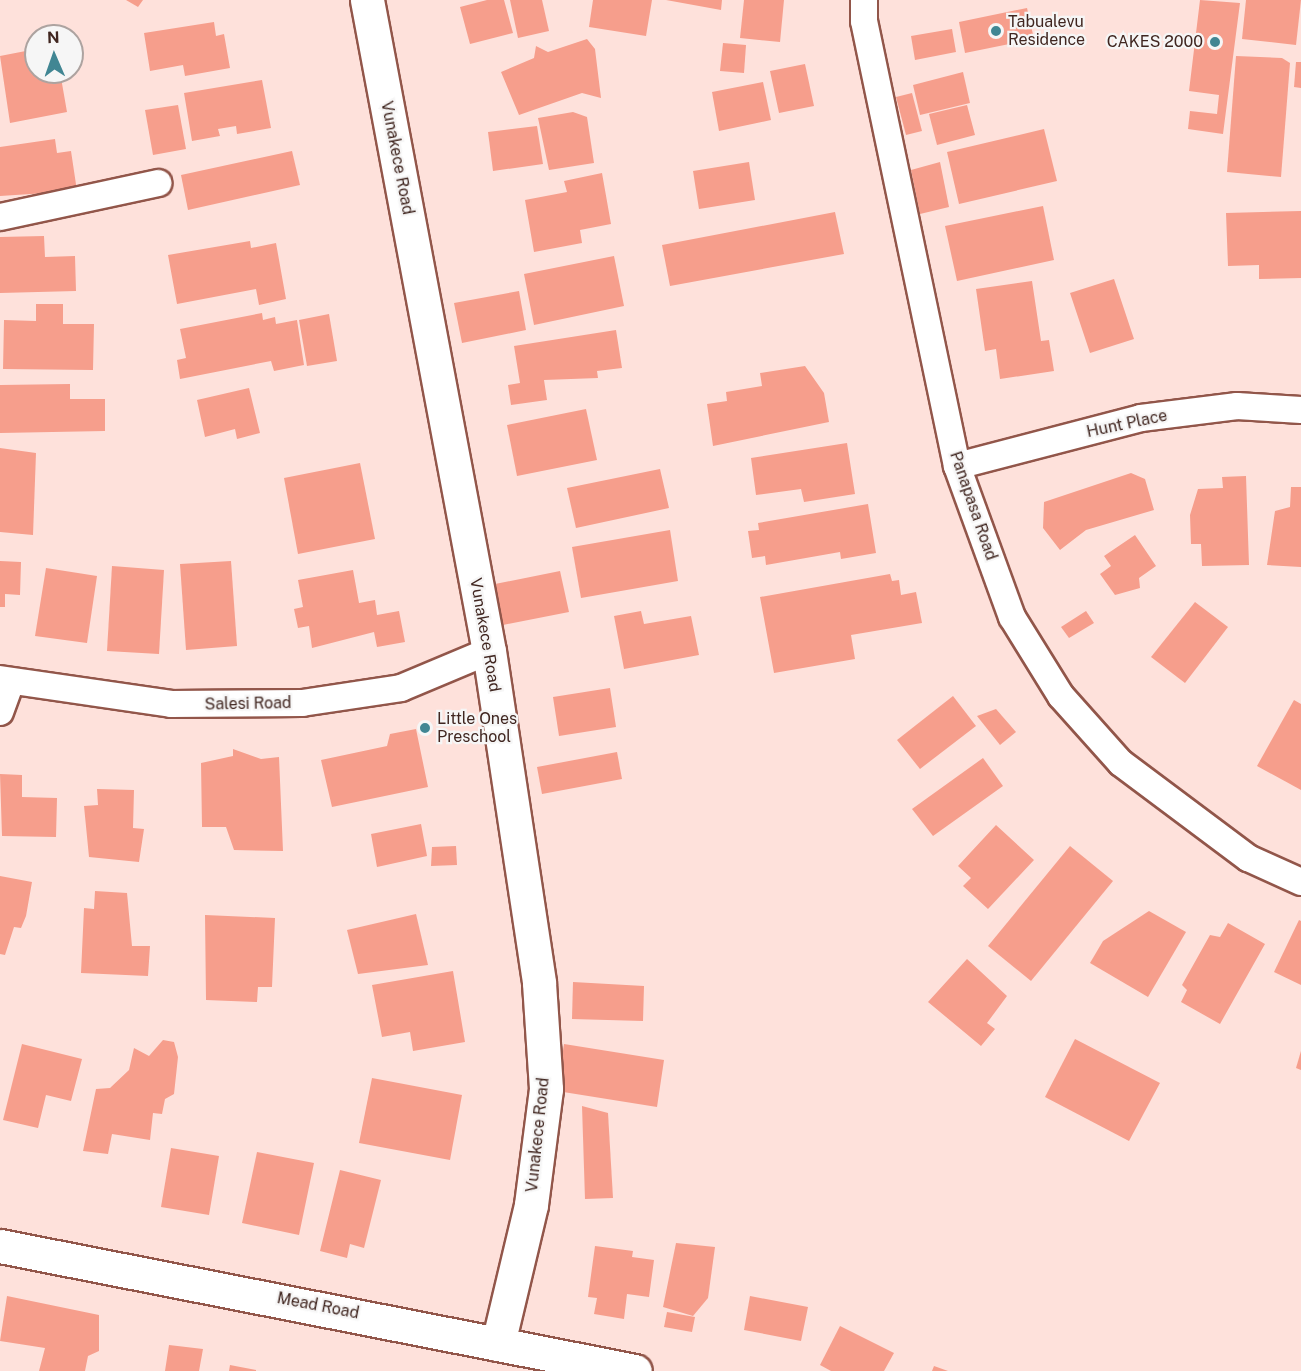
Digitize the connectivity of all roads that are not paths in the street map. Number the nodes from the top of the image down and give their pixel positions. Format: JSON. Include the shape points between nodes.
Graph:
{"nodes":[{"id":1,"x":367,"y":0,"type":"edge"},
{"id":2,"x":864,"y":0,"type":"edge"},
{"id":3,"x":158,"y":183,"type":"dead end"},
{"id":4,"x":0,"y":217,"type":"edge"},
{"id":5,"x":1301,"y":410,"type":"edge"},
{"id":6,"x":957,"y":466,"type":"junction"},
{"id":7,"x":489,"y":651,"type":"junction"},
{"id":8,"x":6,"y":681,"type":"edge"},
{"id":9,"x":0,"y":712,"type":"edge"},
{"id":10,"x":1301,"y":882,"type":"edge"},
{"id":11,"x":0,"y":1246,"type":"edge"},
{"id":12,"x":498,"y":1344,"type":"junction"},
{"id":13,"x":635,"y":1371,"type":"edge"}],
"edges":[{"from":1,"to":7,"type":"main road","name":"Vunakece Road"},
{"from":2,"to":6,"type":"street","name":"Panapasa Road","via":[[864,21]]},
{"from":3,"to":4,"type":"street"},
{"from":5,"to":6,"type":"street","name":"Hunt Place","via":[[1237,406],[1141,418]]},
{"from":6,"to":10,"type":"street","name":"Panapasa Road","via":[[1012,617],[1061,696],[1121,763],[1184,814],[1248,858]]},
{"from":7,"to":8,"type":"street","name":"Salesi Road","via":[[401,688],[302,703],[171,704]]},
{"from":7,"to":12,"type":"main road","name":"Vunakece Road","via":[[528,895],[546,1089],[531,1205]]},
{"from":8,"to":9,"type":"street"},
{"from":11,"to":12,"type":"main road","name":"Mead Road"},
{"from":12,"to":13,"type":"main road","name":"Mead Road"}]}
